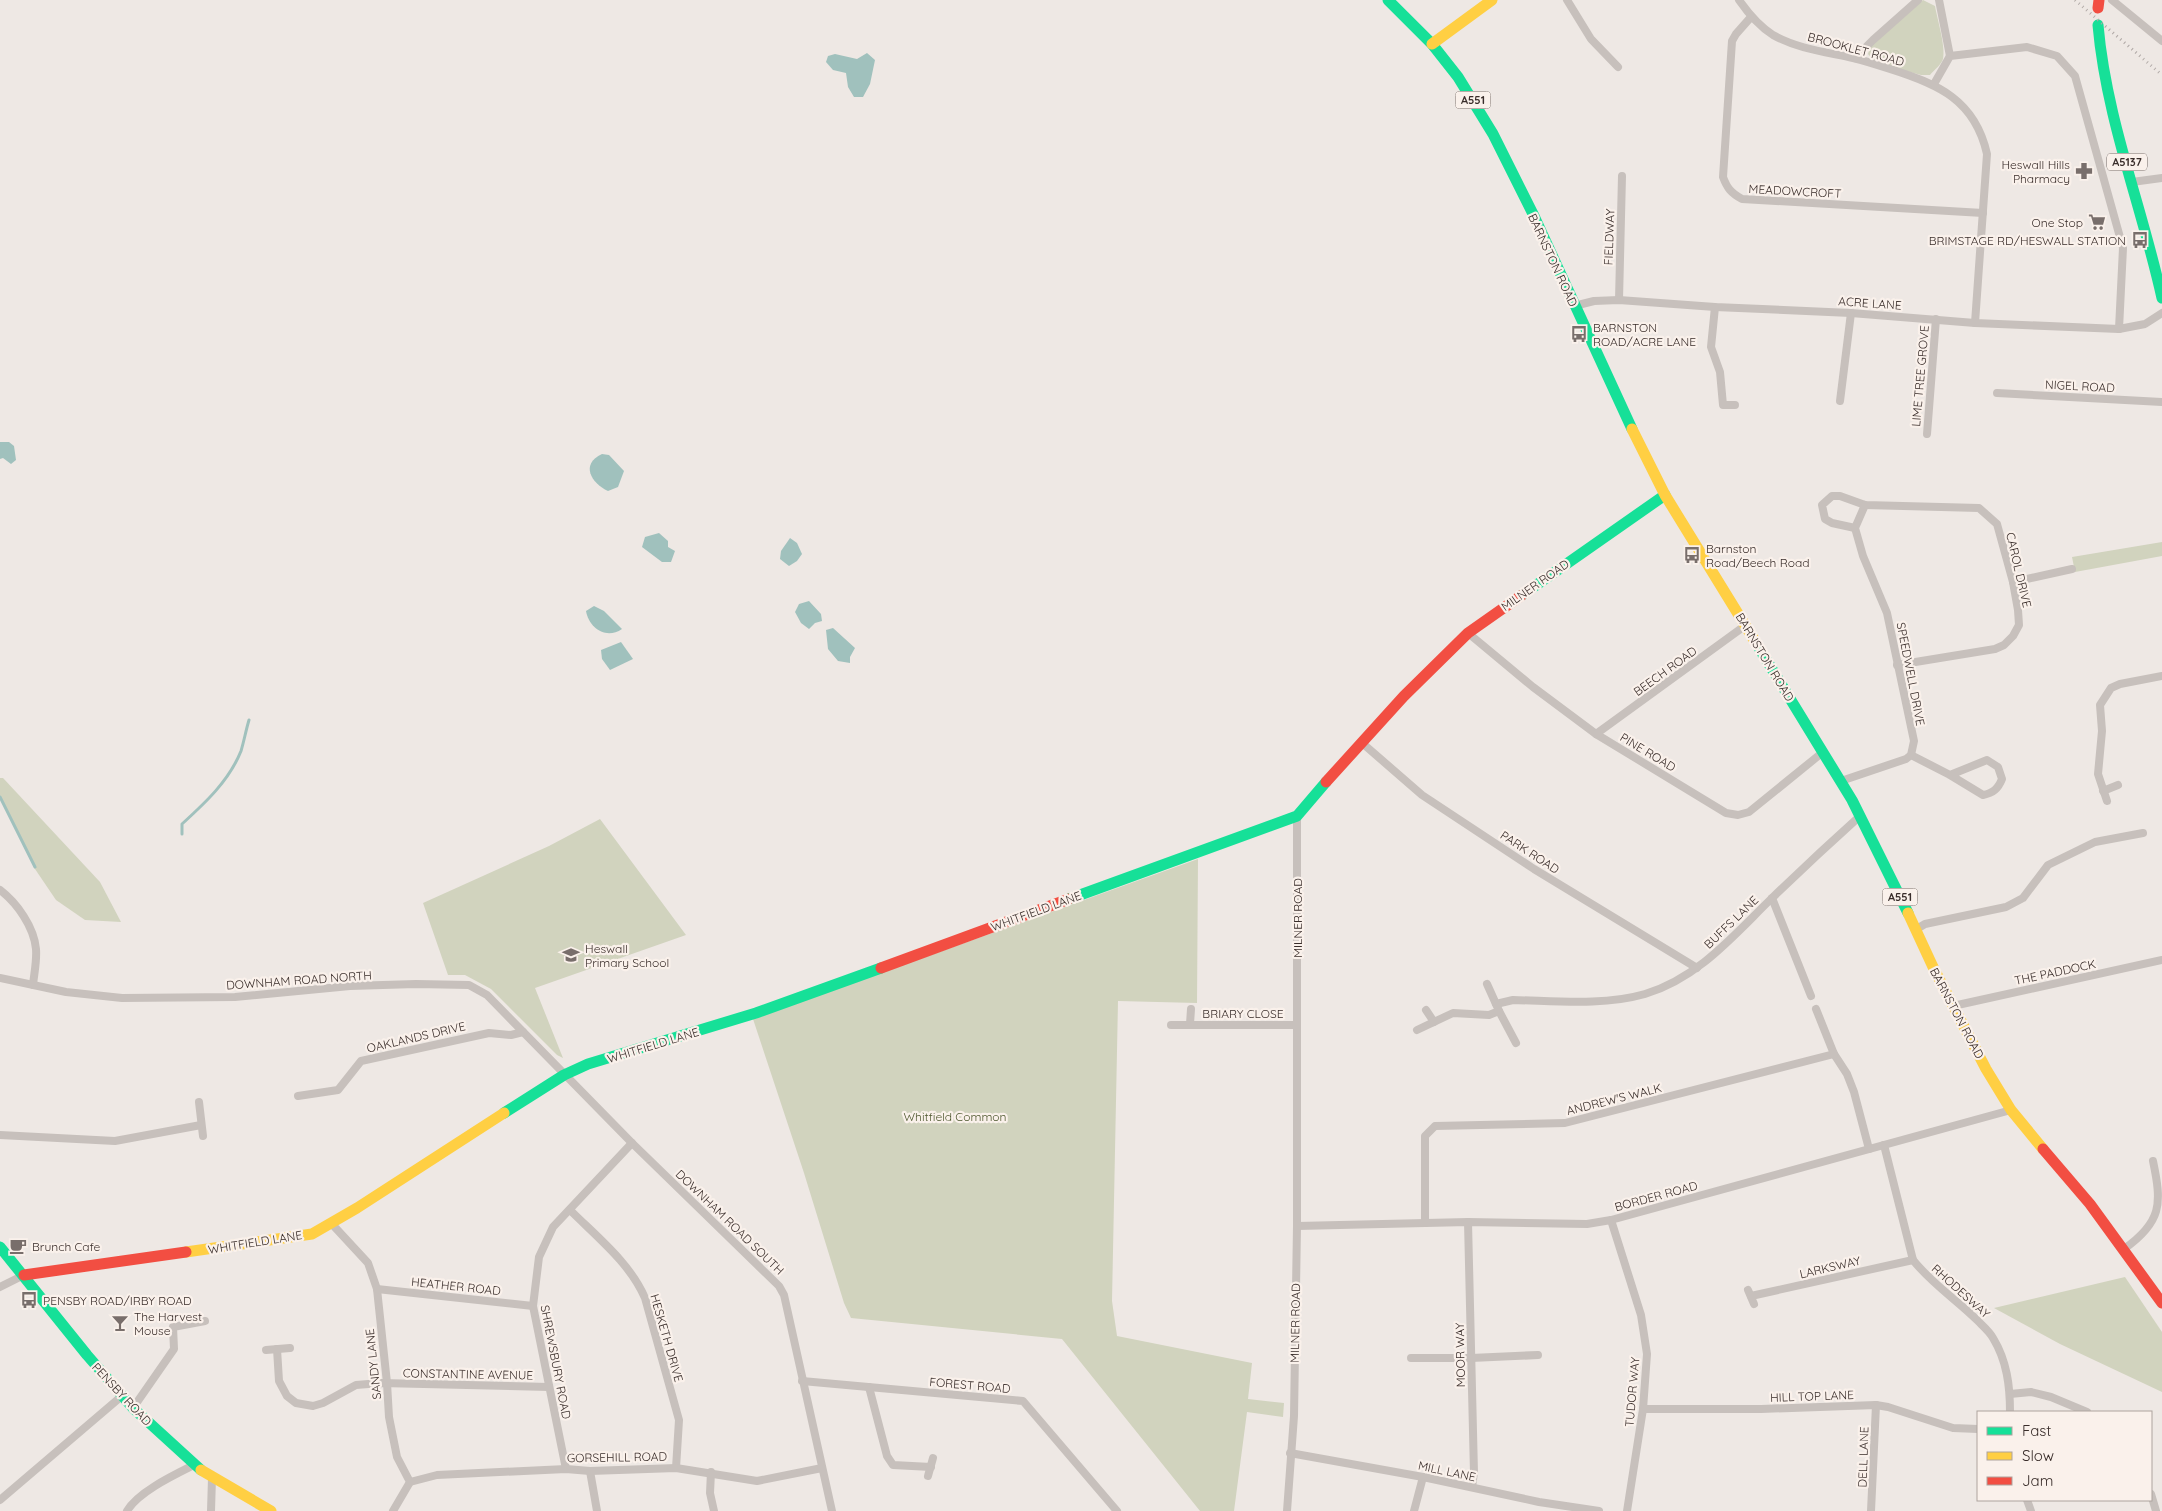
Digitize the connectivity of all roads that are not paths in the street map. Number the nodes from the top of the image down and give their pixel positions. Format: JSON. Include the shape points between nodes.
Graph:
{"nodes":[{"id":1,"x":1388,"y":0,"type":"edge"},
{"id":2,"x":1492,"y":0,"type":"edge"},
{"id":3,"x":1567,"y":0,"type":"edge"},
{"id":4,"x":1739,"y":0,"type":"edge"},
{"id":5,"x":1918,"y":0,"type":"edge"},
{"id":6,"x":1939,"y":0,"type":"edge"},
{"id":7,"x":2112,"y":0,"type":"edge"},
{"id":8,"x":1751,"y":17,"type":"junction"},
{"id":9,"x":2098,"y":25,"type":"dead end"},
{"id":10,"x":2162,"y":41,"type":"edge"},
{"id":11,"x":1432,"y":44,"type":"junction"},
{"id":12,"x":1950,"y":56,"type":"junction"},
{"id":13,"x":1856,"y":58,"type":"junction"},
{"id":14,"x":1618,"y":67,"type":"dead end"},
{"id":15,"x":1934,"y":84,"type":"junction"},
{"id":16,"x":1622,"y":176,"type":"dead end"},
{"id":17,"x":2162,"y":178,"type":"edge"},
{"id":18,"x":2132,"y":182,"type":"junction"},
{"id":19,"x":1983,"y":213,"type":"junction"},
{"id":20,"x":2158,"y":259,"type":"edge"},
{"id":21,"x":2162,"y":298,"type":"edge"},
{"id":22,"x":1619,"y":300,"type":"junction"},
{"id":23,"x":1574,"y":306,"type":"junction"},
{"id":24,"x":1715,"y":307,"type":"junction"},
{"id":25,"x":1852,"y":313,"type":"junction"},
{"id":26,"x":2162,"y":314,"type":"edge"},
{"id":27,"x":1936,"y":319,"type":"junction"},
{"id":28,"x":1975,"y":323,"type":"junction"},
{"id":29,"x":2119,"y":329,"type":"junction"},
{"id":30,"x":1998,"y":393,"type":"dead end"},
{"id":31,"x":1840,"y":401,"type":"dead end"},
{"id":32,"x":2162,"y":402,"type":"edge"},
{"id":33,"x":1735,"y":405,"type":"dead end"},
{"id":34,"x":1927,"y":434,"type":"dead end"},
{"id":35,"x":1665,"y":495,"type":"junction"},
{"id":36,"x":1865,"y":505,"type":"junction"},
{"id":37,"x":1855,"y":528,"type":"junction"},
{"id":38,"x":2072,"y":569,"type":"dead end"},
{"id":39,"x":2013,"y":582,"type":"junction"},
{"id":40,"x":1746,"y":626,"type":"junction"},
{"id":41,"x":1468,"y":633,"type":"junction"},
{"id":42,"x":1897,"y":665,"type":"junction"},
{"id":43,"x":2162,"y":676,"type":"edge"},
{"id":44,"x":1596,"y":734,"type":"junction"},
{"id":45,"x":1361,"y":742,"type":"junction"},
{"id":46,"x":1823,"y":752,"type":"junction"},
{"id":47,"x":1911,"y":755,"type":"junction"},
{"id":48,"x":1950,"y":774,"type":"junction"},
{"id":49,"x":1841,"y":781,"type":"junction"},
{"id":50,"x":2118,"y":785,"type":"dead end"},
{"id":51,"x":2103,"y":791,"type":"junction"},
{"id":52,"x":2107,"y":801,"type":"dead end"},
{"id":53,"x":1297,"y":816,"type":"junction"},
{"id":54,"x":1860,"y":816,"type":"junction"},
{"id":55,"x":2143,"y":833,"type":"dead end"},
{"id":56,"x":0,"y":890,"type":"edge"},
{"id":57,"x":1772,"y":898,"type":"junction"},
{"id":58,"x":1915,"y":930,"type":"junction"},
{"id":59,"x":2162,"y":960,"type":"edge"},
{"id":60,"x":1696,"y":968,"type":"junction"},
{"id":61,"x":0,"y":978,"type":"edge"},
{"id":62,"x":1487,"y":984,"type":"dead end"},
{"id":63,"x":33,"y":985,"type":"junction"},
{"id":64,"x":1811,"y":996,"type":"dead end"},
{"id":65,"x":1953,"y":1006,"type":"junction"},
{"id":66,"x":1498,"y":1007,"type":"junction"},
{"id":67,"x":1816,"y":1008,"type":"dead end"},
{"id":68,"x":1191,"y":1009,"type":"dead end"},
{"id":69,"x":1426,"y":1010,"type":"dead end"},
{"id":70,"x":1434,"y":1022,"type":"junction"},
{"id":71,"x":1190,"y":1024,"type":"junction"},
{"id":72,"x":1171,"y":1025,"type":"dead end"},
{"id":73,"x":1296,"y":1025,"type":"junction"},
{"id":74,"x":1417,"y":1030,"type":"dead end"},
{"id":75,"x":523,"y":1032,"type":"junction"},
{"id":76,"x":1516,"y":1043,"type":"dead end"},
{"id":77,"x":1834,"y":1054,"type":"junction"},
{"id":78,"x":564,"y":1075,"type":"junction"},
{"id":79,"x":298,"y":1096,"type":"dead end"},
{"id":80,"x":199,"y":1102,"type":"dead end"},
{"id":81,"x":2011,"y":1110,"type":"junction"},
{"id":82,"x":201,"y":1125,"type":"junction"},
{"id":83,"x":0,"y":1135,"type":"edge"},
{"id":84,"x":203,"y":1136,"type":"dead end"},
{"id":85,"x":632,"y":1144,"type":"junction"},
{"id":86,"x":1884,"y":1145,"type":"junction"},
{"id":87,"x":1869,"y":1149,"type":"junction"},
{"id":88,"x":2153,"y":1160,"type":"dead end"},
{"id":89,"x":570,"y":1210,"type":"junction"},
{"id":90,"x":1611,"y":1220,"type":"junction"},
{"id":91,"x":1468,"y":1222,"type":"junction"},
{"id":92,"x":331,"y":1223,"type":"junction"},
{"id":93,"x":1425,"y":1223,"type":"junction"},
{"id":94,"x":1297,"y":1226,"type":"junction"},
{"id":95,"x":0,"y":1247,"type":"edge"},
{"id":96,"x":2124,"y":1249,"type":"junction"},
{"id":97,"x":1913,"y":1260,"type":"junction"},
{"id":98,"x":24,"y":1275,"type":"junction"},
{"id":99,"x":0,"y":1287,"type":"edge"},
{"id":100,"x":377,"y":1289,"type":"junction"},
{"id":101,"x":2162,"y":1303,"type":"edge"},
{"id":102,"x":1754,"y":1304,"type":"dead end"},
{"id":103,"x":532,"y":1306,"type":"junction"},
{"id":104,"x":205,"y":1321,"type":"dead end"},
{"id":105,"x":290,"y":1348,"type":"dead end"},
{"id":106,"x":277,"y":1349,"type":"junction"},
{"id":107,"x":266,"y":1350,"type":"dead end"},
{"id":108,"x":1538,"y":1355,"type":"dead end"},
{"id":109,"x":1411,"y":1358,"type":"dead end"},
{"id":110,"x":1471,"y":1358,"type":"junction"},
{"id":111,"x":802,"y":1381,"type":"junction"},
{"id":112,"x":388,"y":1383,"type":"junction"},
{"id":113,"x":549,"y":1387,"type":"junction"},
{"id":114,"x":869,"y":1387,"type":"junction"},
{"id":115,"x":2010,"y":1394,"type":"junction"},
{"id":116,"x":123,"y":1395,"type":"junction"},
{"id":117,"x":1876,"y":1405,"type":"junction"},
{"id":118,"x":133,"y":1408,"type":"junction"},
{"id":119,"x":1643,"y":1409,"type":"junction"},
{"id":120,"x":2010,"y":1411,"type":"edge"},
{"id":121,"x":2085,"y":1411,"type":"edge"},
{"id":122,"x":1977,"y":1429,"type":"edge"},
{"id":123,"x":1290,"y":1453,"type":"junction"},
{"id":124,"x":933,"y":1458,"type":"dead end"},
{"id":125,"x":194,"y":1465,"type":"junction"},
{"id":126,"x":931,"y":1467,"type":"junction"},
{"id":127,"x":676,"y":1468,"type":"junction"},
{"id":128,"x":822,"y":1468,"type":"junction"},
{"id":129,"x":566,"y":1469,"type":"junction"},
{"id":130,"x":590,"y":1471,"type":"junction"},
{"id":131,"x":711,"y":1472,"type":"junction"},
{"id":132,"x":928,"y":1476,"type":"dead end"},
{"id":133,"x":1423,"y":1477,"type":"junction"},
{"id":134,"x":212,"y":1478,"type":"junction"},
{"id":135,"x":410,"y":1482,"type":"junction"},
{"id":136,"x":1472,"y":1488,"type":"junction"},
{"id":137,"x":2152,"y":1497,"type":"edge"},
{"id":138,"x":0,"y":1500,"type":"edge"},
{"id":139,"x":127,"y":1511,"type":"edge"},
{"id":140,"x":211,"y":1511,"type":"edge"},
{"id":141,"x":271,"y":1511,"type":"edge"},
{"id":142,"x":393,"y":1511,"type":"edge"},
{"id":143,"x":597,"y":1511,"type":"edge"},
{"id":144,"x":714,"y":1511,"type":"edge"},
{"id":145,"x":832,"y":1511,"type":"edge"},
{"id":146,"x":1117,"y":1511,"type":"edge"},
{"id":147,"x":1287,"y":1511,"type":"edge"},
{"id":148,"x":1414,"y":1511,"type":"edge"},
{"id":149,"x":1599,"y":1511,"type":"edge"},
{"id":150,"x":1627,"y":1511,"type":"edge"},
{"id":151,"x":1871,"y":1511,"type":"edge"},
{"id":152,"x":2156,"y":1511,"type":"edge"}],
"edges":[{"from":1,"to":11,"type":"main road","name":"BARNSTON ROAD","number":"A551"},
{"from":2,"to":11,"type":"main road"},
{"from":3,"to":14,"type":"street","via":[[1591,39]]},
{"from":4,"to":8,"type":"street","name":"BROOKLET ROAD"},
{"from":5,"to":13,"type":"street"},
{"from":6,"to":12,"type":"street"},
{"from":7,"to":10,"type":"street"},
{"from":8,"to":13,"type":"street","name":"BROOKLET ROAD","via":[[1773,35],[1806,49]]},
{"from":8,"to":19,"type":"street","name":"MEADOWCROFT","via":[[1732,41],[1723,177],[1732,194],[1742,199]]},
{"from":9,"to":18,"type":"main road","number":"A5137","via":[[2100,58]]},
{"from":11,"to":23,"type":"main road","name":"BARNSTON ROAD","number":"A551","via":[[1473,99],[1493,134]]},
{"from":12,"to":15,"type":"street"},
{"from":12,"to":29,"type":"street","via":[[2027,47],[2057,56],[2071,69],[2123,248]]},
{"from":13,"to":15,"type":"street","name":"BROOKLET ROAD"},
{"from":15,"to":19,"type":"street","name":"BROOKLET ROAD","via":[[1958,101],[1984,141],[1987,154]]},
{"from":16,"to":22,"type":"street","name":"FIELDWAY"},
{"from":17,"to":18,"type":"street"},
{"from":18,"to":20,"type":"main road","number":"A5137"},
{"from":19,"to":28,"type":"street","name":"BROOKLET ROAD"},
{"from":20,"to":21,"type":"main road","number":"A5137"},
{"from":22,"to":23,"type":"street","name":"ACRE LANE"},
{"from":22,"to":24,"type":"street","name":"ACRE LANE"},
{"from":23,"to":35,"type":"main road","name":"BARNSTON ROAD","number":"A551"},
{"from":24,"to":25,"type":"street","name":"ACRE LANE"},
{"from":24,"to":33,"type":"street","via":[[1711,347],[1720,372],[1723,405]]},
{"from":25,"to":27,"type":"street","name":"ACRE LANE"},
{"from":25,"to":31,"type":"street"},
{"from":26,"to":29,"type":"street","name":"ACRE LANE","via":[[2145,324]]},
{"from":27,"to":28,"type":"street","name":"ACRE LANE"},
{"from":27,"to":34,"type":"street","name":"LIME TREE GROVE"},
{"from":28,"to":29,"type":"street","name":"ACRE LANE"},
{"from":30,"to":32,"type":"street","name":"NIGEL ROAD"},
{"from":35,"to":40,"type":"main road","name":"BARNSTON ROAD","number":"A551"},
{"from":35,"to":41,"type":"main road","name":"MILNER ROAD"},
{"from":36,"to":37,"type":"street"},
{"from":36,"to":37,"type":"street","via":[[1832,496],[1822,505],[1826,519]]},
{"from":36,"to":39,"type":"street","name":"CAROL DRIVE","via":[[1979,508],[1997,524]]},
{"from":37,"to":42,"type":"street","name":"SPEEDWELL DRIVE","via":[[1887,613]]},
{"from":38,"to":39,"type":"street"},
{"from":39,"to":42,"type":"street","name":"CAROL DRIVE","via":[[2019,625],[2004,645],[1995,650]]},
{"from":40,"to":44,"type":"street","name":"BEECH ROAD"},
{"from":40,"to":46,"type":"main road","name":"BARNSTON ROAD","number":"A551"},
{"from":41,"to":44,"type":"street","name":"PINE ROAD"},
{"from":41,"to":45,"type":"main road","name":"MILNER ROAD"},
{"from":42,"to":47,"type":"street","name":"SPEEDWELL DRIVE","via":[[1914,741]]},
{"from":43,"to":51,"type":"street","via":[[2120,684],[2105,695],[2100,705],[2102,731],[2098,774]]},
{"from":44,"to":46,"type":"street","name":"PINE ROAD","via":[[1726,813],[1738,815],[1750,812]]},
{"from":45,"to":53,"type":"main road","name":"MILNER ROAD"},
{"from":45,"to":60,"type":"street","name":"PARK ROAD","via":[[1422,795],[1534,869]]},
{"from":46,"to":49,"type":"main road","name":"BARNSTON ROAD","number":"A551"},
{"from":47,"to":48,"type":"street"},
{"from":47,"to":49,"type":"street","via":[[1884,768]]},
{"from":48,"to":48,"type":"street","via":[[1983,795],[1992,794],[2002,779],[1998,767],[1987,760]]},
{"from":49,"to":54,"type":"main road","name":"BARNSTON ROAD","number":"A551"},
{"from":50,"to":51,"type":"street"},
{"from":51,"to":52,"type":"street"},
{"from":53,"to":73,"type":"street","name":"MILNER ROAD"},
{"from":53,"to":78,"type":"main road","name":"WHITFIELD LANE","via":[[756,1013],[588,1064]]},
{"from":54,"to":57,"type":"street","name":"BUFFS LANE"},
{"from":54,"to":58,"type":"main road","name":"BARNSTON ROAD","number":"A551"},
{"from":55,"to":58,"type":"street","via":[[2095,842],[2048,865],[2023,898],[2006,907],[1925,924]]},
{"from":56,"to":63,"type":"street","via":[[32,930],[36,950]]},
{"from":57,"to":60,"type":"street","name":"BUFFS LANE","via":[[1719,952]]},
{"from":57,"to":64,"type":"street"},
{"from":58,"to":65,"type":"main road","name":"BARNSTON ROAD","number":"A551"},
{"from":59,"to":65,"type":"street","name":"THE PADDOCK"},
{"from":60,"to":66,"type":"street","name":"BUFFS LANE","via":[[1646,994],[1617,1000],[1513,1000]]},
{"from":61,"to":63,"type":"street","name":"DOWNHAM ROAD NORTH"},
{"from":62,"to":66,"type":"street"},
{"from":63,"to":75,"type":"street","name":"DOWNHAM ROAD NORTH","via":[[122,998],[172,998],[235,997],[350,986],[468,984],[487,994]]},
{"from":65,"to":81,"type":"main road","name":"BARNSTON ROAD","number":"A551"},
{"from":66,"to":70,"type":"street","name":"BUFFS LANE","via":[[1489,1015],[1453,1013]]},
{"from":66,"to":76,"type":"street"},
{"from":67,"to":77,"type":"street"},
{"from":68,"to":71,"type":"street","name":"BRIARY CLOSE"},
{"from":69,"to":70,"type":"street"},
{"from":70,"to":74,"type":"street","name":"BUFFS LANE"},
{"from":71,"to":72,"type":"street","name":"BRIARY CLOSE"},
{"from":71,"to":73,"type":"street","name":"BRIARY CLOSE"},
{"from":73,"to":94,"type":"street","name":"MILNER ROAD"},
{"from":75,"to":78,"type":"street","name":"DOWNHAM ROAD NORTH"},
{"from":75,"to":79,"type":"street","name":"OAKLANDS DRIVE","via":[[511,1035],[489,1033],[361,1061],[338,1090]]},
{"from":77,"to":87,"type":"street","via":[[1854,1092]]},
{"from":77,"to":93,"type":"street","name":"ANDREW'S WALK","via":[[1565,1123],[1435,1126],[1425,1136]]},
{"from":78,"to":85,"type":"street","name":"DOWNHAM ROAD SOUTH"},
{"from":78,"to":92,"type":"main road","name":"WHITFIELD LANE"},
{"from":80,"to":82,"type":"street"},
{"from":81,"to":86,"type":"street","name":"BORDER ROAD"},
{"from":81,"to":96,"type":"main road","name":"BARNSTON ROAD","number":"A551"},
{"from":82,"to":83,"type":"street","via":[[114,1141]]},
{"from":82,"to":84,"type":"street"},
{"from":85,"to":89,"type":"street","name":"SHREWSBURY ROAD"},
{"from":85,"to":111,"type":"street","name":"DOWNHAM ROAD SOUTH","via":[[779,1286],[784,1295]]},
{"from":86,"to":87,"type":"street","name":"BORDER ROAD"},
{"from":86,"to":97,"type":"street","name":"RHODESWAY"},
{"from":87,"to":90,"type":"street","name":"BORDER ROAD"},
{"from":88,"to":96,"type":"street","via":[[2160,1199],[2157,1210],[2142,1236]]},
{"from":89,"to":103,"type":"street","name":"SHREWSBURY ROAD","via":[[554,1227],[539,1256]]},
{"from":89,"to":127,"type":"street","name":"HESKETH DRIVE","via":[[626,1266],[645,1298],[679,1420]]},
{"from":90,"to":91,"type":"street","name":"BORDER ROAD","via":[[1586,1224]]},
{"from":90,"to":119,"type":"street","name":"TUDOR WAY","via":[[1641,1315],[1647,1354]]},
{"from":91,"to":93,"type":"street","name":"BORDER ROAD"},
{"from":91,"to":110,"type":"street","name":"MOOR WAY"},
{"from":92,"to":98,"type":"main road","name":"WHITFIELD LANE","via":[[312,1234],[290,1238]]},
{"from":92,"to":100,"type":"street","name":"SANDY LANE","via":[[368,1263]]},
{"from":93,"to":94,"type":"street","name":"BORDER ROAD"},
{"from":94,"to":123,"type":"street","name":"MILNER ROAD","via":[[1294,1416]]},
{"from":95,"to":98,"type":"main road","name":"PENSBY ROAD"},
{"from":96,"to":101,"type":"main road","name":"BARNSTON ROAD","number":"A551"},
{"from":97,"to":102,"type":"street","name":"LARKSWAY","via":[[1750,1293]]},
{"from":97,"to":115,"type":"street","name":"RHODESWAY","via":[[1993,1337],[2006,1367]]},
{"from":98,"to":99,"type":"street"},
{"from":98,"to":116,"type":"main road","name":"PENSBY ROAD","via":[[87,1356]]},
{"from":100,"to":103,"type":"street","name":"HEATHER ROAD"},
{"from":100,"to":112,"type":"street","name":"SANDY LANE"},
{"from":103,"to":113,"type":"street","name":"SHREWSBURY ROAD"},
{"from":104,"to":118,"type":"street","via":[[173,1327],[174,1349]]},
{"from":105,"to":106,"type":"street"},
{"from":106,"to":107,"type":"street"},
{"from":106,"to":112,"type":"street","name":"CONSTANTINE AVENUE","via":[[281,1387],[296,1403],[313,1406],[356,1385]]},
{"from":108,"to":110,"type":"street"},
{"from":109,"to":110,"type":"street"},
{"from":110,"to":136,"type":"street","name":"MOOR WAY"},
{"from":111,"to":114,"type":"street","name":"FOREST ROAD"},
{"from":111,"to":128,"type":"street","name":"DOWNHAM ROAD SOUTH"},
{"from":112,"to":113,"type":"street","name":"CONSTANTINE AVENUE"},
{"from":112,"to":135,"type":"street","name":"SANDY LANE","via":[[389,1417],[397,1457]]},
{"from":113,"to":129,"type":"street","name":"SHREWSBURY ROAD"},
{"from":114,"to":126,"type":"street","via":[[887,1456],[893,1465]]},
{"from":114,"to":146,"type":"street","name":"FOREST ROAD","via":[[1023,1401]]},
{"from":115,"to":120,"type":"street","name":"RHODESWAY"},
{"from":115,"to":121,"type":"street","via":[[2031,1392]]},
{"from":116,"to":118,"type":"main road","name":"PENSBY ROAD"},
{"from":116,"to":138,"type":"street"},
{"from":117,"to":119,"type":"street","name":"HILL TOP LANE"},
{"from":117,"to":122,"type":"street","name":"HILL TOP LANE","via":[[1953,1428]]},
{"from":117,"to":151,"type":"street","name":"DELL LANE"},
{"from":118,"to":125,"type":"main road","name":"PENSBY ROAD"},
{"from":119,"to":150,"type":"street","name":"TUDOR WAY"},
{"from":123,"to":133,"type":"street","name":"MILL LANE"},
{"from":123,"to":147,"type":"street","name":"MILNER ROAD"},
{"from":124,"to":126,"type":"street"},
{"from":125,"to":134,"type":"main road","name":"PENSBY ROAD"},
{"from":125,"to":139,"type":"street","via":[[131,1503]]},
{"from":126,"to":132,"type":"street"},
{"from":127,"to":130,"type":"street","name":"GORSEHILL ROAD"},
{"from":127,"to":131,"type":"street","name":"GORSEHILL ROAD"},
{"from":128,"to":131,"type":"street","name":"GORSEHILL ROAD","via":[[757,1481]]},
{"from":128,"to":145,"type":"street","name":"DOWNHAM ROAD SOUTH"},
{"from":129,"to":130,"type":"street","name":"GORSEHILL ROAD"},
{"from":129,"to":135,"type":"street","name":"GORSEHILL ROAD","via":[[437,1475]]},
{"from":130,"to":143,"type":"street"},
{"from":131,"to":144,"type":"street","via":[[710,1493]]},
{"from":133,"to":136,"type":"street","name":"MILL LANE"},
{"from":133,"to":148,"type":"street"},
{"from":134,"to":140,"type":"street"},
{"from":134,"to":141,"type":"main road","name":"PENSBY ROAD"},
{"from":135,"to":142,"type":"street"},
{"from":136,"to":149,"type":"street","name":"MILL LANE"},
{"from":137,"to":152,"type":"street"}]}
